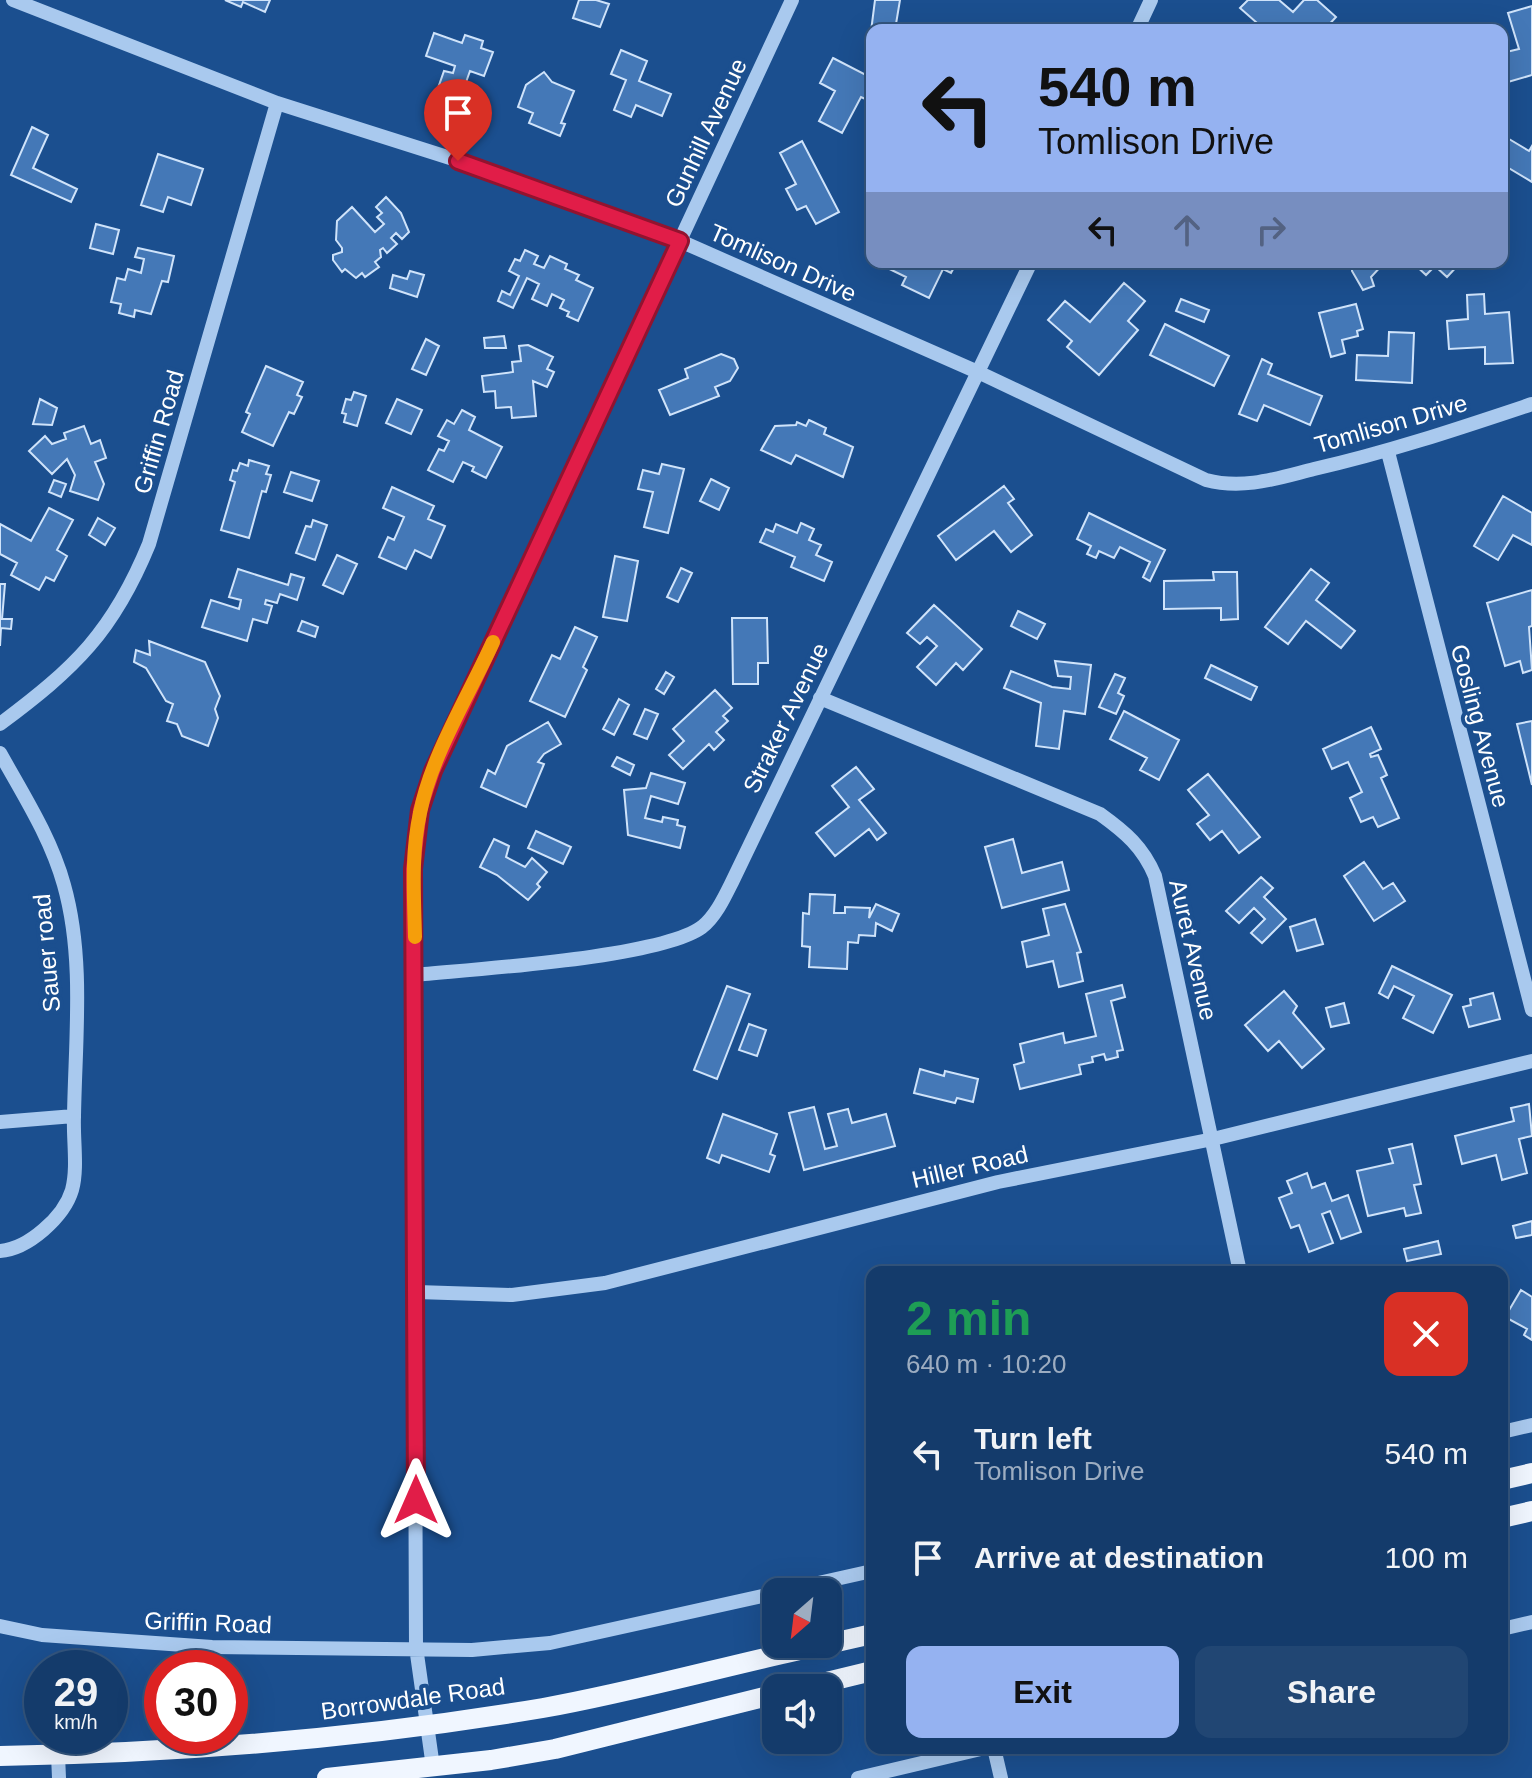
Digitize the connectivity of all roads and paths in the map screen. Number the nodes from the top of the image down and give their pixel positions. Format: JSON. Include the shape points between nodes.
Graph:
{"nodes":[{"id":1,"x":13,"y":0,"type":"edge"},
{"id":2,"x":792,"y":0,"type":"edge"},
{"id":3,"x":1151,"y":0,"type":"edge"},
{"id":4,"x":1140,"y":24,"type":"edge"},
{"id":5,"x":277,"y":103,"type":"junction"},
{"id":6,"x":680,"y":241,"type":"junction"},
{"id":7,"x":1028,"y":268,"type":"edge"},
{"id":8,"x":980,"y":373,"type":"junction"},
{"id":9,"x":1532,"y":404,"type":"edge"},
{"id":10,"x":1388,"y":452,"type":"junction"},
{"id":11,"x":820,"y":698,"type":"junction"},
{"id":12,"x":0,"y":724,"type":"edge"},
{"id":13,"x":0,"y":753,"type":"edge"},
{"id":14,"x":415,"y":975,"type":"junction"},
{"id":15,"x":1532,"y":1010,"type":"edge"},
{"id":16,"x":1532,"y":1061,"type":"edge"},
{"id":17,"x":74,"y":1116,"type":"junction"},
{"id":18,"x":0,"y":1122,"type":"edge"},
{"id":19,"x":1213,"y":1139,"type":"junction"},
{"id":20,"x":0,"y":1251,"type":"edge"},
{"id":21,"x":1239,"y":1266,"type":"edge"},
{"id":22,"x":417,"y":1292,"type":"junction"},
{"id":23,"x":1532,"y":1425,"type":"edge"},
{"id":24,"x":1508,"y":1431,"type":"edge"},
{"id":25,"x":1532,"y":1473,"type":"edge"},
{"id":26,"x":1508,"y":1479,"type":"edge"},
{"id":27,"x":1532,"y":1511,"type":"edge"},
{"id":28,"x":1508,"y":1517,"type":"edge"},
{"id":29,"x":866,"y":1572,"type":"edge"},
{"id":30,"x":840,"y":1578,"type":"edge"},
{"id":31,"x":762,"y":1595,"type":"edge"},
{"id":32,"x":1532,"y":1622,"type":"edge"},
{"id":33,"x":0,"y":1626,"type":"edge"},
{"id":34,"x":1508,"y":1628,"type":"edge"},
{"id":35,"x":866,"y":1635,"type":"edge"},
{"id":36,"x":842,"y":1641,"type":"edge"},
{"id":37,"x":416,"y":1647,"type":"junction"},
{"id":38,"x":765,"y":1658,"type":"edge"},
{"id":39,"x":866,"y":1672,"type":"edge"},
{"id":40,"x":842,"y":1678,"type":"edge"},
{"id":41,"x":762,"y":1697,"type":"edge"},
{"id":42,"x":428,"y":1724,"type":"junction"},
{"id":43,"x":960,"y":1754,"type":"edge"},
{"id":44,"x":995,"y":1754,"type":"edge"},
{"id":45,"x":58,"y":1755,"type":"junction"},
{"id":46,"x":0,"y":1756,"type":"edge"},
{"id":47,"x":433,"y":1767,"type":"junction"},
{"id":48,"x":59,"y":1778,"type":"edge"},
{"id":49,"x":327,"y":1778,"type":"edge"},
{"id":50,"x":858,"y":1778,"type":"edge"},
{"id":51,"x":1001,"y":1778,"type":"edge"}],
"edges":[{"from":1,"to":5,"type":"street","name":"Tomlison Drive"},
{"from":2,"to":6,"type":"street","name":"Gunhill Avenue"},
{"from":3,"to":4,"type":"street"},
{"from":5,"to":6,"type":"street","name":"Tomlison Drive","via":[[488,170]]},
{"from":5,"to":12,"type":"street","name":"Griffin Road","via":[[132,587],[106,629],[81,656]]},
{"from":6,"to":8,"type":"street","name":"Tomlison Drive"},
{"from":6,"to":14,"type":"street","name":"Gunhill Avenue","via":[[433,771],[415,839]]},
{"from":7,"to":8,"type":"street","name":"Straker Avenue"},
{"from":8,"to":10,"type":"street","name":"Tomlison Drive","via":[[1228,486]]},
{"from":8,"to":11,"type":"street","name":"Straker Avenue"},
{"from":9,"to":10,"type":"street","name":"Tomlison Drive"},
{"from":10,"to":15,"type":"street","name":"Gosling Avenue"},
{"from":11,"to":14,"type":"street","name":"Straker Avenue","via":[[733,880],[702,926],[675,939],[628,949]]},
{"from":11,"to":19,"type":"street","name":"Auret Avenue","via":[[1100,814],[1129,834],[1155,876]]},
{"from":13,"to":17,"type":"street","name":"Sauer road","via":[[54,854],[69,908],[77,1064]]},
{"from":14,"to":22,"type":"street","name":"Gunhill Avenue"},
{"from":16,"to":19,"type":"street","name":"Hiller Road"},
{"from":17,"to":18,"type":"street"},
{"from":17,"to":20,"type":"street","name":"Sauer road","via":[[72,1190],[65,1203],[38,1234]]},
{"from":19,"to":21,"type":"street","name":"Auret Avenue"},
{"from":19,"to":22,"type":"street","name":"Hiller Road","via":[[998,1182],[605,1283],[512,1295]]},
{"from":22,"to":37,"type":"street","name":"Gunhill Avenue"},
{"from":23,"to":24,"type":"street"},
{"from":25,"to":26,"type":"main road"},
{"from":27,"to":28,"type":"main road"},
{"from":29,"to":30,"type":"street","name":"Griffin Road"},
{"from":31,"to":37,"type":"street","name":"Griffin Road","via":[[550,1643],[472,1650]]},
{"from":32,"to":34,"type":"street"},
{"from":33,"to":37,"type":"street","name":"Griffin Road","via":[[42,1635],[212,1647]]},
{"from":35,"to":36,"type":"main road","name":"Borrowdale Road"},
{"from":37,"to":42,"type":"street","name":"Gunhill Avenue"},
{"from":38,"to":42,"type":"main road","name":"Borrowdale Road","via":[[544,1707]]},
{"from":39,"to":40,"type":"main road"},
{"from":41,"to":47,"type":"main road","via":[[555,1749]]},
{"from":42,"to":45,"type":"main road","name":"Borrowdale Road","via":[[279,1742]]},
{"from":42,"to":47,"type":"street","name":"Gunhill Avenue"},
{"from":43,"to":50,"type":"street"},
{"from":44,"to":51,"type":"street"},
{"from":45,"to":46,"type":"main road","name":"Borrowdale Road"},
{"from":45,"to":48,"type":"street"},
{"from":47,"to":49,"type":"main road"}]}
